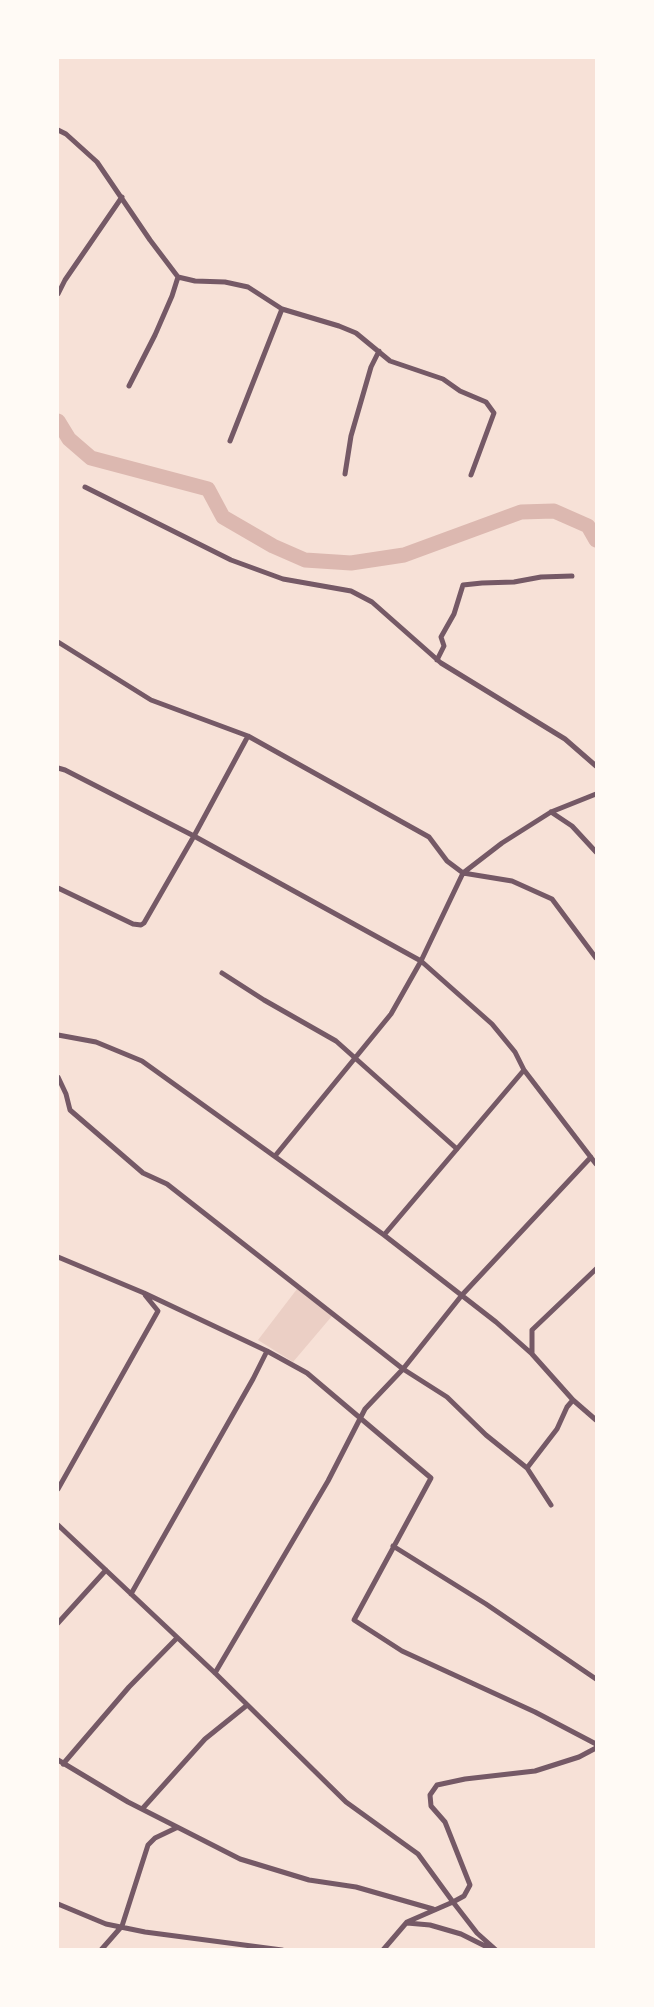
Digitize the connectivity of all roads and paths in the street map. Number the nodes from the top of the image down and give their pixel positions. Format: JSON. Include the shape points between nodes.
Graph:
{"nodes":[{"id":1,"x":58,"y":130,"type":"edge"},
{"id":2,"x":122,"y":197,"type":"junction"},
{"id":3,"x":178,"y":276,"type":"junction"},
{"id":4,"x":58,"y":294,"type":"edge"},
{"id":5,"x":282,"y":310,"type":"junction"},
{"id":6,"x":379,"y":351,"type":"junction"},
{"id":7,"x":129,"y":386,"type":"dead end"},
{"id":8,"x":230,"y":441,"type":"dead end"},
{"id":9,"x":345,"y":474,"type":"dead end"},
{"id":10,"x":471,"y":475,"type":"dead end"},
{"id":11,"x":85,"y":487,"type":"dead end"},
{"id":12,"x":572,"y":576,"type":"dead end"},
{"id":13,"x":58,"y":642,"type":"edge"},
{"id":14,"x":437,"y":660,"type":"junction"},
{"id":15,"x":248,"y":736,"type":"junction"},
{"id":16,"x":596,"y":766,"type":"edge"},
{"id":17,"x":58,"y":768,"type":"edge"},
{"id":18,"x":596,"y":794,"type":"edge"},
{"id":19,"x":551,"y":812,"type":"junction"},
{"id":20,"x":194,"y":836,"type":"junction"},
{"id":21,"x":596,"y":852,"type":"edge"},
{"id":22,"x":463,"y":873,"type":"junction"},
{"id":23,"x":58,"y":888,"type":"edge"},
{"id":24,"x":596,"y":958,"type":"edge"},
{"id":25,"x":421,"y":961,"type":"junction"},
{"id":26,"x":222,"y":973,"type":"dead end"},
{"id":27,"x":58,"y":1035,"type":"edge"},
{"id":28,"x":356,"y":1057,"type":"junction"},
{"id":29,"x":524,"y":1070,"type":"junction"},
{"id":30,"x":58,"y":1077,"type":"edge"},
{"id":31,"x":457,"y":1149,"type":"junction"},
{"id":32,"x":275,"y":1156,"type":"junction"},
{"id":33,"x":591,"y":1157,"type":"junction"},
{"id":34,"x":596,"y":1164,"type":"edge"},
{"id":35,"x":384,"y":1235,"type":"junction"},
{"id":36,"x":58,"y":1257,"type":"edge"},
{"id":37,"x":596,"y":1269,"type":"edge"},
{"id":38,"x":144,"y":1293,"type":"junction"},
{"id":39,"x":462,"y":1295,"type":"junction"},
{"id":40,"x":267,"y":1352,"type":"junction"},
{"id":41,"x":532,"y":1354,"type":"junction"},
{"id":42,"x":403,"y":1369,"type":"junction"},
{"id":43,"x":573,"y":1400,"type":"junction"},
{"id":44,"x":361,"y":1417,"type":"junction"},
{"id":45,"x":596,"y":1420,"type":"edge"},
{"id":46,"x":527,"y":1468,"type":"junction"},
{"id":47,"x":58,"y":1489,"type":"edge"},
{"id":48,"x":551,"y":1505,"type":"dead end"},
{"id":49,"x":58,"y":1525,"type":"edge"},
{"id":50,"x":393,"y":1546,"type":"junction"},
{"id":51,"x":106,"y":1570,"type":"junction"},
{"id":52,"x":131,"y":1594,"type":"junction"},
{"id":53,"x":58,"y":1623,"type":"edge"},
{"id":54,"x":177,"y":1638,"type":"junction"},
{"id":55,"x":215,"y":1673,"type":"junction"},
{"id":56,"x":596,"y":1679,"type":"edge"},
{"id":57,"x":246,"y":1706,"type":"junction"},
{"id":58,"x":596,"y":1744,"type":"edge"},
{"id":59,"x":596,"y":1748,"type":"edge"},
{"id":60,"x":58,"y":1760,"type":"edge"},
{"id":61,"x":63,"y":1764,"type":"junction"},
{"id":62,"x":143,"y":1808,"type":"junction"},
{"id":63,"x":176,"y":1828,"type":"junction"},
{"id":64,"x":453,"y":1902,"type":"junction"},
{"id":65,"x":58,"y":1904,"type":"edge"},
{"id":66,"x":434,"y":1909,"type":"junction"},
{"id":67,"x":407,"y":1922,"type":"junction"},
{"id":68,"x":120,"y":1927,"type":"junction"},
{"id":69,"x":101,"y":1950,"type":"edge"},
{"id":70,"x":282,"y":1950,"type":"edge"},
{"id":71,"x":383,"y":1950,"type":"edge"},
{"id":72,"x":494,"y":1950,"type":"edge"}],
"edges":[{"from":1,"to":2,"type":"street","via":[[97,162]]},
{"from":2,"to":3,"type":"street"},
{"from":2,"to":4,"type":"street"},
{"from":3,"to":5,"type":"street","via":[[248,287]]},
{"from":3,"to":7,"type":"street","via":[[155,335]]},
{"from":5,"to":6,"type":"street","via":[[356,333]]},
{"from":5,"to":8,"type":"street"},
{"from":6,"to":9,"type":"street","via":[[352,436]]},
{"from":6,"to":10,"type":"street","via":[[390,360],[443,379],[460,391],[486,402],[494,413]]},
{"from":11,"to":14,"type":"street","via":[[231,560],[283,579],[351,591],[372,602]]},
{"from":12,"to":14,"type":"street","via":[[463,585],[454,614],[441,637],[444,646]]},
{"from":13,"to":15,"type":"street","via":[[151,700]]},
{"from":14,"to":16,"type":"street","via":[[565,739]]},
{"from":15,"to":20,"type":"street"},
{"from":15,"to":22,"type":"street","via":[[429,837],[447,861]]},
{"from":17,"to":20,"type":"street"},
{"from":18,"to":19,"type":"street"},
{"from":19,"to":21,"type":"street","via":[[572,826]]},
{"from":19,"to":22,"type":"street"},
{"from":20,"to":23,"type":"street","via":[[141,925]]},
{"from":20,"to":25,"type":"street"},
{"from":22,"to":24,"type":"street","via":[[512,881],[552,898]]},
{"from":22,"to":25,"type":"street"},
{"from":25,"to":28,"type":"street","via":[[391,1014]]},
{"from":25,"to":29,"type":"street","via":[[492,1024],[515,1052]]},
{"from":26,"to":28,"type":"street","via":[[336,1041]]},
{"from":27,"to":32,"type":"street","via":[[96,1042],[142,1061]]},
{"from":28,"to":31,"type":"street"},
{"from":28,"to":32,"type":"street"},
{"from":29,"to":31,"type":"street"},
{"from":29,"to":33,"type":"street"},
{"from":30,"to":42,"type":"street","via":[[70,1110],[143,1173],[167,1184]]},
{"from":31,"to":35,"type":"street"},
{"from":32,"to":35,"type":"street"},
{"from":33,"to":34,"type":"street"},
{"from":33,"to":39,"type":"street"},
{"from":35,"to":39,"type":"street"},
{"from":36,"to":38,"type":"street"},
{"from":37,"to":41,"type":"street","via":[[532,1330]]},
{"from":38,"to":40,"type":"street"},
{"from":38,"to":47,"type":"street","via":[[158,1311]]},
{"from":39,"to":41,"type":"street"},
{"from":39,"to":42,"type":"street"},
{"from":40,"to":44,"type":"street","via":[[307,1373]]},
{"from":40,"to":52,"type":"street"},
{"from":41,"to":43,"type":"street"},
{"from":42,"to":44,"type":"street"},
{"from":42,"to":46,"type":"street","via":[[447,1397],[486,1435]]},
{"from":43,"to":45,"type":"street"},
{"from":43,"to":46,"type":"street","via":[[557,1429]]},
{"from":44,"to":50,"type":"street","via":[[431,1478]]},
{"from":44,"to":55,"type":"street","via":[[328,1481]]},
{"from":46,"to":48,"type":"street"},
{"from":49,"to":51,"type":"street"},
{"from":50,"to":56,"type":"street"},
{"from":50,"to":58,"type":"street","via":[[354,1620],[402,1651]]},
{"from":51,"to":52,"type":"street"},
{"from":51,"to":53,"type":"street"},
{"from":52,"to":54,"type":"street"},
{"from":54,"to":55,"type":"street"},
{"from":54,"to":61,"type":"street","via":[[116,1701]]},
{"from":55,"to":57,"type":"street"},
{"from":57,"to":62,"type":"street","via":[[205,1738]]},
{"from":57,"to":64,"type":"street","via":[[346,1802],[418,1854]]},
{"from":59,"to":64,"type":"street","via":[[579,1758],[535,1771],[437,1785],[430,1795],[431,1806],[445,1822],[470,1885],[464,1896]]},
{"from":60,"to":61,"type":"street"},
{"from":61,"to":62,"type":"street"},
{"from":62,"to":63,"type":"street"},
{"from":63,"to":66,"type":"street","via":[[240,1859],[279,1872],[356,1887]]},
{"from":63,"to":68,"type":"street","via":[[148,1845]]},
{"from":64,"to":66,"type":"street"},
{"from":64,"to":72,"type":"street"},
{"from":65,"to":68,"type":"street"},
{"from":66,"to":67,"type":"street"},
{"from":67,"to":71,"type":"street"},
{"from":67,"to":72,"type":"street","via":[[461,1934]]},
{"from":68,"to":69,"type":"street"},
{"from":68,"to":70,"type":"street"}]}
